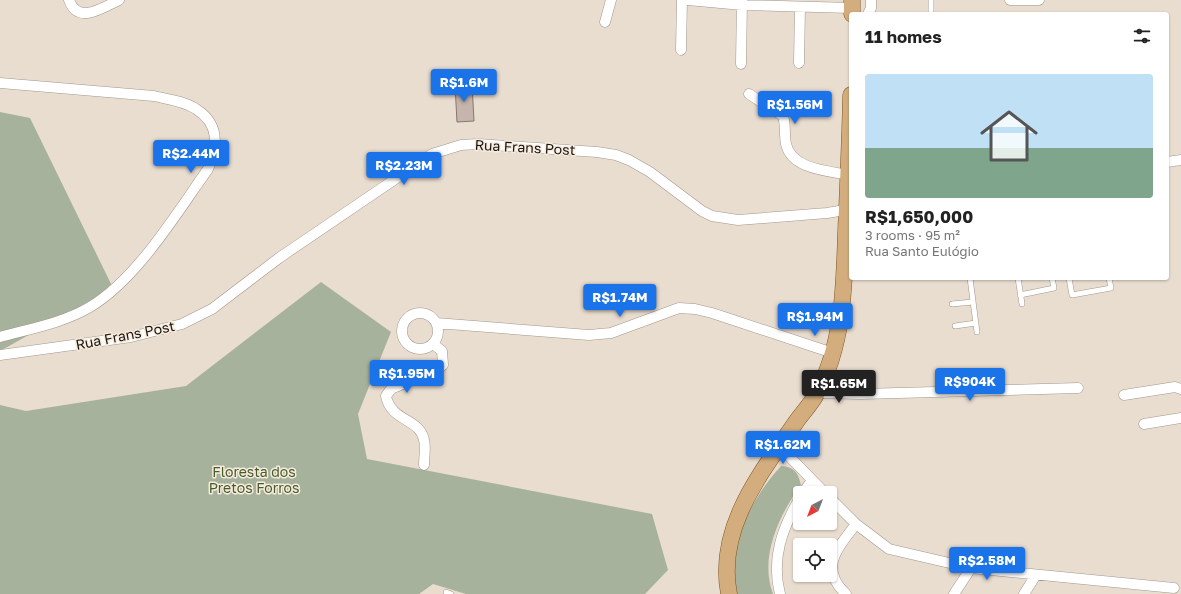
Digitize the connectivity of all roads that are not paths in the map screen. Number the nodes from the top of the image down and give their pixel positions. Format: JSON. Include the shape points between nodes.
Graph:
{"nodes":[{"id":1,"x":69,"y":0,"type":"edge"},
{"id":2,"x":119,"y":0,"type":"edge"},
{"id":3,"x":611,"y":0,"type":"edge"},
{"id":4,"x":682,"y":0,"type":"edge"},
{"id":5,"x":688,"y":0,"type":"edge"},
{"id":6,"x":871,"y":0,"type":"edge"},
{"id":7,"x":932,"y":0,"type":"edge"},
{"id":8,"x":1010,"y":0,"type":"edge"},
{"id":9,"x":1038,"y":0,"type":"edge"},
{"id":10,"x":742,"y":3,"type":"edge"},
{"id":11,"x":800,"y":7,"type":"junction"},
{"id":12,"x":852,"y":7,"type":"edge"},
{"id":13,"x":869,"y":12,"type":"edge"},
{"id":14,"x":931,"y":12,"type":"edge"},
{"id":15,"x":605,"y":22,"type":"dead end"},
{"id":16,"x":680,"y":50,"type":"dead end"},
{"id":17,"x":799,"y":63,"type":"dead end"},
{"id":18,"x":741,"y":64,"type":"dead end"},
{"id":19,"x":0,"y":83,"type":"edge"},
{"id":20,"x":749,"y":94,"type":"dead end"},
{"id":21,"x":1181,"y":160,"type":"edge"},
{"id":22,"x":1169,"y":162,"type":"edge"},
{"id":23,"x":849,"y":175,"type":"joint"},
{"id":24,"x":849,"y":209,"type":"edge"},
{"id":25,"x":848,"y":254,"type":"edge"},
{"id":26,"x":970,"y":280,"type":"edge"},
{"id":27,"x":1018,"y":280,"type":"edge"},
{"id":28,"x":1052,"y":280,"type":"edge"},
{"id":29,"x":1069,"y":280,"type":"edge"},
{"id":30,"x":1109,"y":280,"type":"edge"},
{"id":31,"x":1020,"y":295,"type":"junction"},
{"id":32,"x":973,"y":302,"type":"junction"},
{"id":33,"x":952,"y":304,"type":"dead end"},
{"id":34,"x":1022,"y":304,"type":"dead end"},
{"id":35,"x":436,"y":323,"type":"junction"},
{"id":36,"x":976,"y":323,"type":"junction"},
{"id":37,"x":955,"y":326,"type":"dead end"},
{"id":38,"x":977,"y":332,"type":"dead end"},
{"id":39,"x":0,"y":337,"type":"edge"},
{"id":40,"x":433,"y":344,"type":"junction"},
{"id":41,"x":833,"y":354,"type":"junction"},
{"id":42,"x":0,"y":355,"type":"edge"},
{"id":43,"x":1078,"y":388,"type":"dead end"},
{"id":44,"x":1181,"y":389,"type":"edge"},
{"id":45,"x":817,"y":393,"type":"junction"},
{"id":46,"x":1124,"y":395,"type":"dead end"},
{"id":47,"x":1181,"y":418,"type":"edge"},
{"id":48,"x":1144,"y":424,"type":"dead end"},
{"id":49,"x":779,"y":446,"type":"junction"},
{"id":50,"x":424,"y":465,"type":"dead end"},
{"id":51,"x":812,"y":480,"type":"junction"},
{"id":52,"x":808,"y":486,"type":"edge"},
{"id":53,"x":818,"y":486,"type":"edge"},
{"id":54,"x":837,"y":505,"type":"edge"},
{"id":55,"x":793,"y":511,"type":"edge"},
{"id":56,"x":856,"y":524,"type":"junction"},
{"id":57,"x":972,"y":568,"type":"junction"},
{"id":58,"x":1036,"y":575,"type":"junction"},
{"id":59,"x":1174,"y":588,"type":"dead end"},
{"id":60,"x":729,"y":594,"type":"edge"},
{"id":61,"x":780,"y":594,"type":"edge"},
{"id":62,"x":846,"y":594,"type":"edge"},
{"id":63,"x":954,"y":594,"type":"edge"},
{"id":64,"x":1024,"y":594,"type":"edge"}],
"edges":[{"from":1,"to":2,"type":"street","via":[[74,10],[90,14]]},
{"from":3,"to":15,"type":"street"},
{"from":4,"to":16,"type":"street"},
{"from":5,"to":10,"type":"street"},
{"from":6,"to":13,"type":"street"},
{"from":7,"to":14,"type":"lane"},
{"from":8,"to":9,"type":"street"},
{"from":10,"to":11,"type":"street"},
{"from":10,"to":18,"type":"street"},
{"from":11,"to":12,"type":"street"},
{"from":11,"to":17,"type":"street"},
{"from":19,"to":39,"type":"street","name":"Rua Frans Post","via":[[154,96],[178,102],[195,108],[204,115],[216,139],[214,155],[208,169],[125,280],[108,295],[73,316]]},
{"from":20,"to":23,"type":"street","via":[[783,116],[788,151],[794,158],[804,164]]},
{"from":21,"to":22,"type":"street"},
{"from":23,"to":24,"type":"main road"},
{"from":24,"to":25,"type":"main road"},
{"from":24,"to":42,"type":"street","name":"Rua Frans Post","via":[[754,219],[723,219],[702,211],[640,165],[616,155],[503,144],[461,145],[432,154],[278,258],[212,309],[182,324],[131,337]]},
{"from":25,"to":41,"type":"main road","via":[[842,308]]},
{"from":26,"to":32,"type":"lane"},
{"from":27,"to":31,"type":"lane"},
{"from":28,"to":31,"type":"lane","via":[[1054,288]]},
{"from":29,"to":30,"type":"lane","via":[[1072,295],[1110,288]]},
{"from":31,"to":34,"type":"lane"},
{"from":32,"to":33,"type":"lane"},
{"from":32,"to":36,"type":"lane"},
{"from":35,"to":40,"type":"street","via":[[438,334]]},
{"from":35,"to":40,"type":"street","via":[[428,315],[418,314],[408,319],[403,329],[404,340],[412,347],[423,349]]},
{"from":35,"to":41,"type":"street","via":[[589,335],[611,333],[687,307]]},
{"from":36,"to":37,"type":"lane"},
{"from":36,"to":38,"type":"lane"},
{"from":40,"to":50,"type":"street","via":[[442,351],[442,365],[432,372],[391,389],[386,396],[388,405],[394,413],[420,430],[424,440]]},
{"from":41,"to":45,"type":"main road"},
{"from":43,"to":45,"type":"street"},
{"from":44,"to":46,"type":"street","via":[[1175,387]]},
{"from":45,"to":49,"type":"main road"},
{"from":47,"to":48,"type":"street"},
{"from":49,"to":51,"type":"street"},
{"from":49,"to":60,"type":"main road","via":[[752,488],[732,533],[726,569]]},
{"from":51,"to":52,"type":"street"},
{"from":51,"to":53,"type":"street"},
{"from":54,"to":56,"type":"street"},
{"from":55,"to":61,"type":"street","via":[[784,528],[779,547],[776,570]]},
{"from":56,"to":57,"type":"street","via":[[889,549]]},
{"from":56,"to":62,"type":"street","via":[[834,555],[832,565],[834,577]]},
{"from":57,"to":58,"type":"street"},
{"from":57,"to":63,"type":"street"},
{"from":58,"to":59,"type":"street"},
{"from":58,"to":64,"type":"street"}]}
